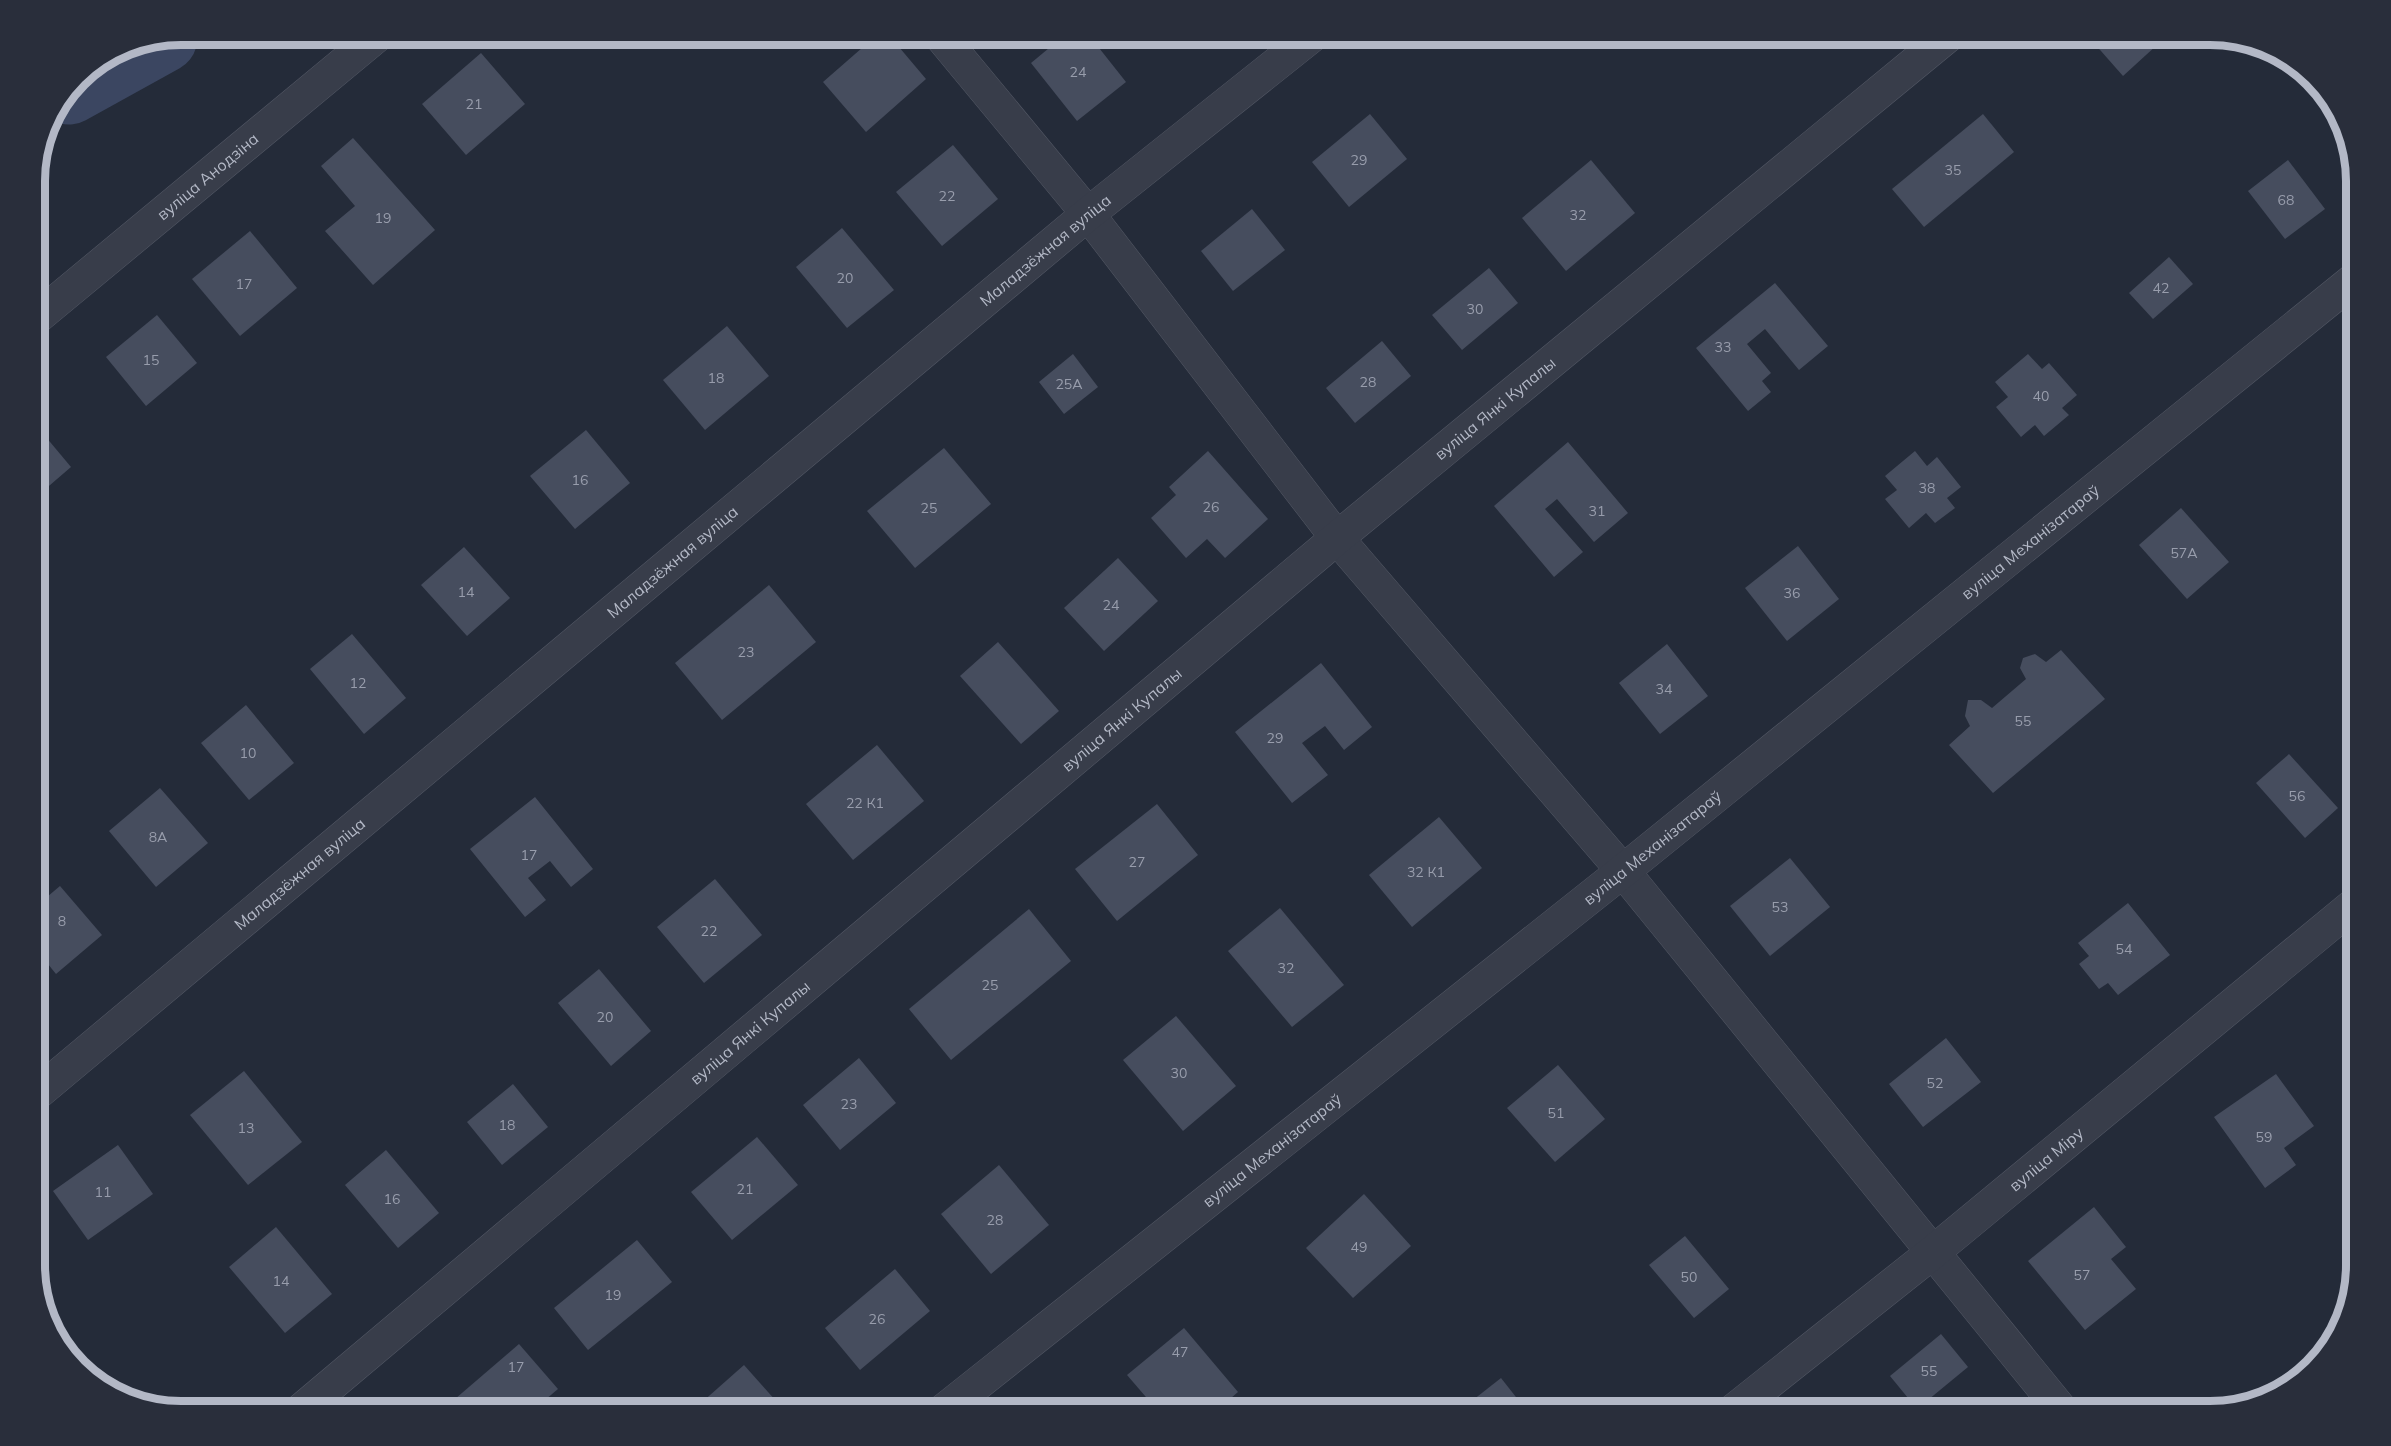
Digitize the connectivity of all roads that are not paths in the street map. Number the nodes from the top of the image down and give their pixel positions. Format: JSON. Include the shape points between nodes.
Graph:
{"nodes":[{"id":1,"x":366,"y":45,"type":"edge"},
{"id":2,"x":948,"y":45,"type":"edge"},
{"id":3,"x":1300,"y":45,"type":"edge"},
{"id":4,"x":1937,"y":45,"type":"edge"},
{"id":5,"x":1088,"y":214,"type":"junction"},
{"id":6,"x":2346,"y":286,"type":"edge"},
{"id":7,"x":45,"y":311,"type":"edge"},
{"id":8,"x":1337,"y":538,"type":"junction"},
{"id":9,"x":1623,"y":871,"type":"junction"},
{"id":10,"x":2346,"y":911,"type":"edge"},
{"id":11,"x":45,"y":1087,"type":"edge"},
{"id":12,"x":1932,"y":1252,"type":"junction"},
{"id":13,"x":313,"y":1401,"type":"edge"},
{"id":14,"x":957,"y":1401,"type":"edge"},
{"id":15,"x":1747,"y":1401,"type":"edge"},
{"id":16,"x":2053,"y":1401,"type":"edge"}],
"edges":[{"from":1,"to":7,"type":"street","name":"вуліца Анодзіна"},
{"from":2,"to":5,"type":"street"},
{"from":3,"to":5,"type":"street","name":"Маладзёжная вуліца"},
{"from":4,"to":8,"type":"street","name":"вуліца Янкі Купалы"},
{"from":5,"to":8,"type":"street"},
{"from":5,"to":11,"type":"street","name":"Маладзёжная вуліца"},
{"from":6,"to":9,"type":"street","name":"вуліца Механізатараў"},
{"from":8,"to":9,"type":"street"},
{"from":8,"to":13,"type":"street","name":"вуліца Янкі Купалы"},
{"from":9,"to":12,"type":"street"},
{"from":9,"to":14,"type":"street","name":"вуліца Механізатараў"},
{"from":10,"to":12,"type":"street","name":"вуліца Міру"},
{"from":12,"to":15,"type":"street","name":"вуліца Міру"},
{"from":12,"to":16,"type":"street"}]}
